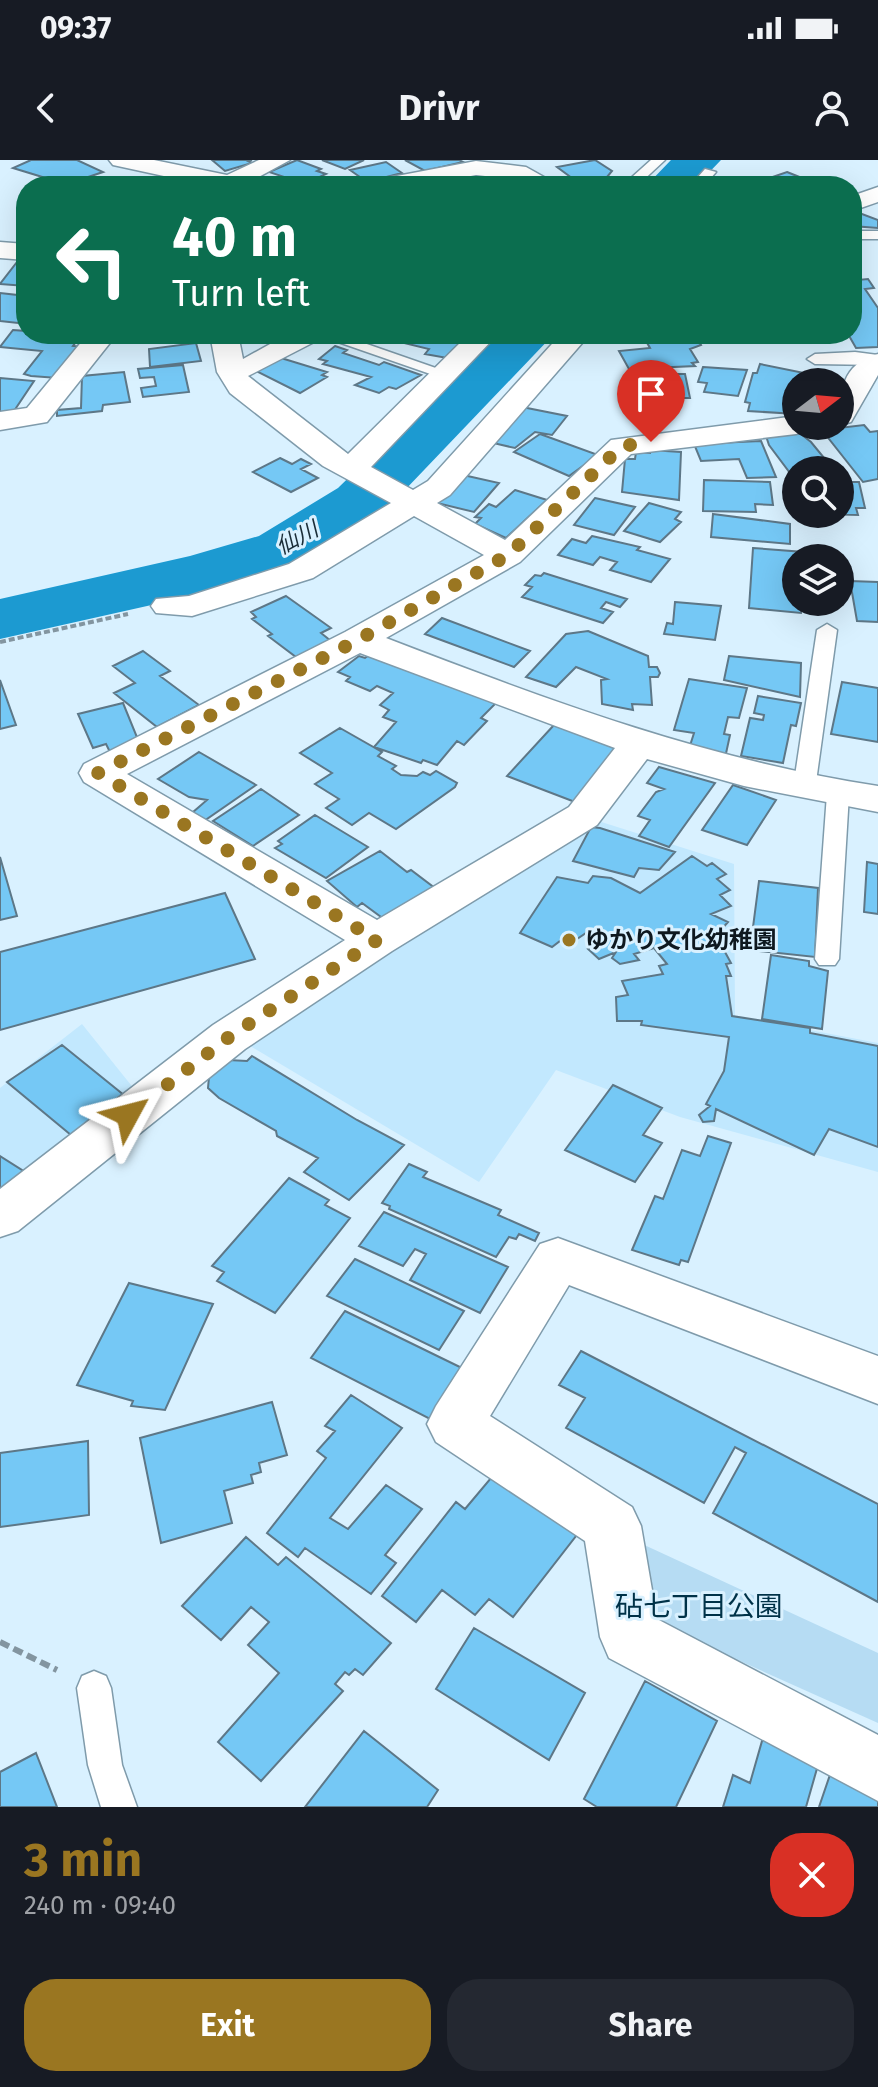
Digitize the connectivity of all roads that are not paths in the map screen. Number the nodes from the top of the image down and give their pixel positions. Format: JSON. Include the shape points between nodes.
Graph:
{"nodes":[{"id":1,"x":121,"y":160,"type":"edge"},
{"id":2,"x":278,"y":160,"type":"edge"},
{"id":3,"x":659,"y":160,"type":"edge"},
{"id":4,"x":710,"y":172,"type":"dead end"},
{"id":5,"x":190,"y":176,"type":"edge"},
{"id":6,"x":242,"y":176,"type":"edge"},
{"id":7,"x":434,"y":176,"type":"edge"},
{"id":8,"x":527,"y":176,"type":"edge"},
{"id":9,"x":641,"y":176,"type":"edge"},
{"id":10,"x":706,"y":176,"type":"edge"},
{"id":11,"x":95,"y":344,"type":"edge"},
{"id":12,"x":226,"y":344,"type":"edge"},
{"id":13,"x":290,"y":344,"type":"edge"},
{"id":14,"x":354,"y":344,"type":"edge"},
{"id":15,"x":474,"y":344,"type":"edge"},
{"id":16,"x":567,"y":344,"type":"edge"},
{"id":17,"x":815,"y":359,"type":"dead end"},
{"id":18,"x":878,"y":361,"type":"edge"},
{"id":19,"x":231,"y":372,"type":"junction"},
{"id":20,"x":445,"y":374,"type":"junction"},
{"id":21,"x":854,"y":389,"type":"edge"},
{"id":22,"x":0,"y":421,"type":"edge"},
{"id":23,"x":782,"y":427,"type":"edge"},
{"id":24,"x":356,"y":470,"type":"junction"},
{"id":25,"x":406,"y":500,"type":"junction"},
{"id":26,"x":508,"y":555,"type":"junction"},
{"id":27,"x":168,"y":606,"type":"dead end"},
{"id":28,"x":827,"y":630,"type":"dead end"},
{"id":29,"x":358,"y":640,"type":"junction"},
{"id":30,"x":638,"y":745,"type":"junction"},
{"id":31,"x":821,"y":792,"type":"junction"},
{"id":32,"x":878,"y":799,"type":"edge"},
{"id":33,"x":377,"y":940,"type":"junction"},
{"id":34,"x":827,"y":959,"type":"dead end"},
{"id":35,"x":0,"y":1217,"type":"edge"},
{"id":36,"x":878,"y":1380,"type":"edge"},
{"id":37,"x":94,"y":1688,"type":"road end"},
{"id":38,"x":878,"y":1769,"type":"edge"},
{"id":39,"x":119,"y":1807,"type":"edge"}],
"edges":[{"from":1,"to":5,"type":"street"},
{"from":2,"to":6,"type":"street"},
{"from":3,"to":9,"type":"lane"},
{"from":4,"to":10,"type":"lane"},
{"from":7,"to":8,"type":"street","via":[[476,168]]},
{"from":11,"to":22,"type":"street","via":[[36,416]]},
{"from":12,"to":19,"type":"street"},
{"from":13,"to":19,"type":"street"},
{"from":14,"to":20,"type":"lane"},
{"from":15,"to":20,"type":"street"},
{"from":16,"to":25,"type":"street","via":[[439,488]]},
{"from":17,"to":18,"type":"lane"},
{"from":18,"to":21,"type":"street","via":[[862,373]]},
{"from":19,"to":24,"type":"street","via":[[240,387]]},
{"from":20,"to":24,"type":"street"},
{"from":23,"to":26,"type":"street","via":[[622,446]]},
{"from":24,"to":25,"type":"street"},
{"from":25,"to":26,"type":"street"},
{"from":25,"to":27,"type":"street","via":[[301,571],[192,606]]},
{"from":26,"to":29,"type":"street"},
{"from":28,"to":31,"type":"lane"},
{"from":29,"to":30,"type":"street"},
{"from":29,"to":33,"type":"street","via":[[98,773]]},
{"from":30,"to":31,"type":"street"},
{"from":30,"to":33,"type":"street","via":[[583,816]]},
{"from":31,"to":32,"type":"street"},
{"from":31,"to":34,"type":"lane"},
{"from":33,"to":35,"type":"street","via":[[229,1037]]},
{"from":36,"to":38,"type":"street","via":[[558,1259],[455,1424],[612,1526],[630,1637]]},
{"from":37,"to":39,"type":"lane","via":[[105,1765]]}]}
